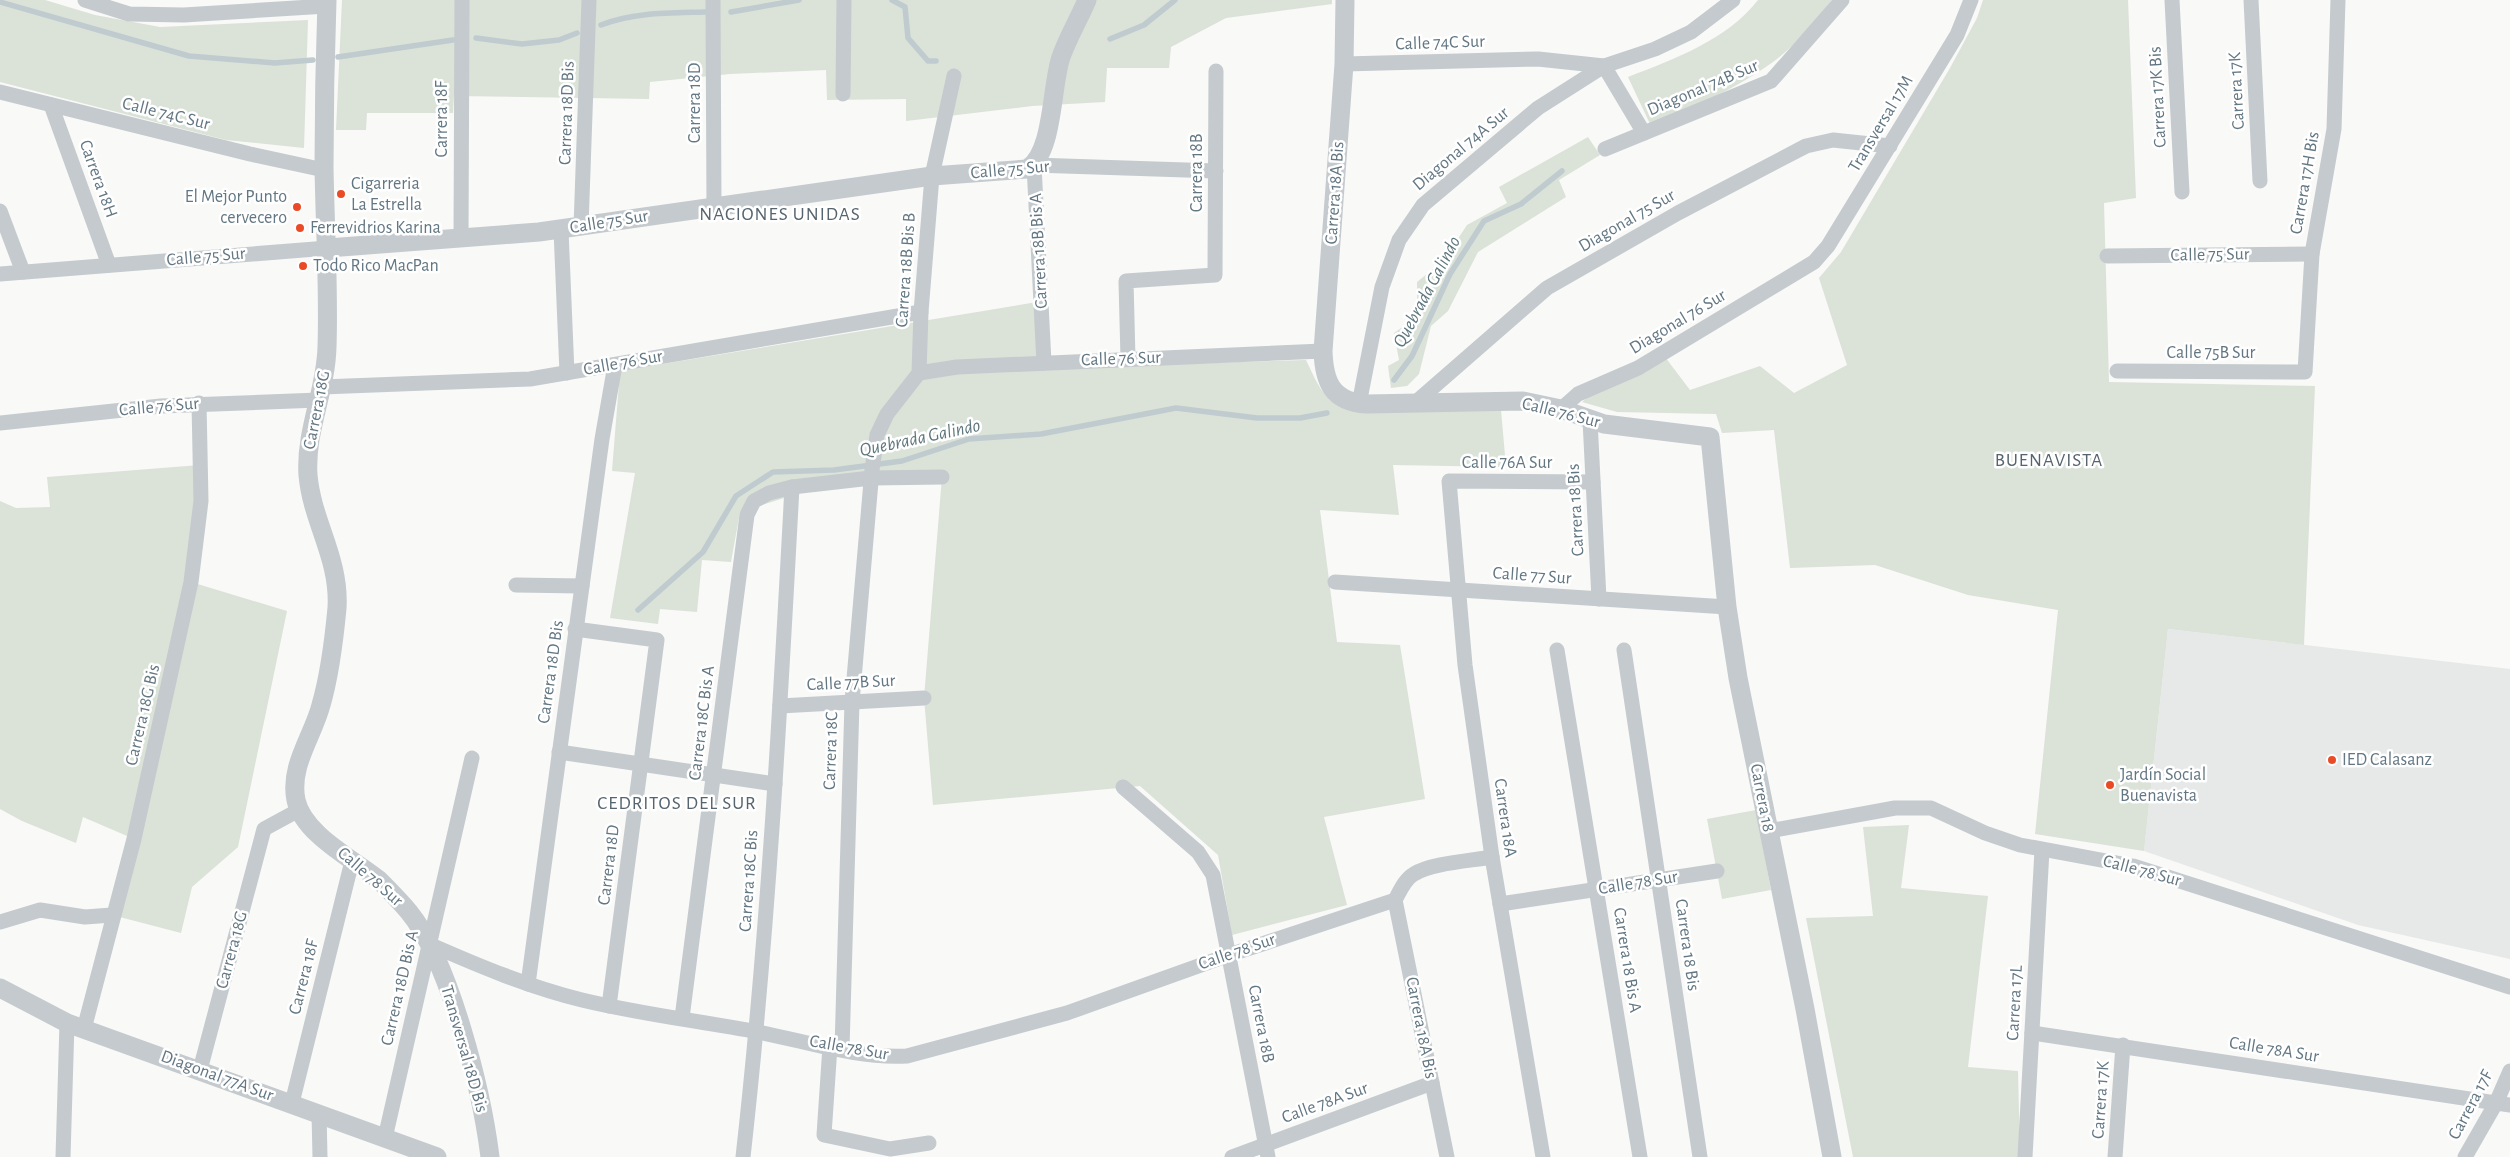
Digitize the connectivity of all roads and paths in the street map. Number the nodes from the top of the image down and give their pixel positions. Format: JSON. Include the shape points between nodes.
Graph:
{"nodes":[{"id":1,"x":85,"y":0,"type":"edge"},
{"id":2,"x":462,"y":0,"type":"edge"},
{"id":3,"x":589,"y":0,"type":"edge"},
{"id":4,"x":713,"y":0,"type":"edge"},
{"id":5,"x":844,"y":0,"type":"edge"},
{"id":6,"x":1087,"y":0,"type":"edge"},
{"id":7,"x":1345,"y":0,"type":"edge"},
{"id":8,"x":1733,"y":0,"type":"edge"},
{"id":9,"x":1842,"y":0,"type":"edge"},
{"id":10,"x":1971,"y":0,"type":"edge"},
{"id":11,"x":2172,"y":0,"type":"edge"},
{"id":12,"x":2251,"y":0,"type":"edge"},
{"id":13,"x":2338,"y":0,"type":"edge"},
{"id":14,"x":327,"y":3,"type":"edge"},
{"id":15,"x":1344,"y":64,"type":"junction"},
{"id":16,"x":1604,"y":66,"type":"junction"},
{"id":17,"x":1216,"y":71,"type":"dead end"},
{"id":18,"x":954,"y":76,"type":"dead end"},
{"id":19,"x":0,"y":92,"type":"edge"},
{"id":20,"x":843,"y":94,"type":"dead end"},
{"id":21,"x":51,"y":105,"type":"junction"},
{"id":22,"x":1644,"y":133,"type":"junction"},
{"id":23,"x":1890,"y":146,"type":"junction"},
{"id":24,"x":1605,"y":149,"type":"dead end"},
{"id":25,"x":1034,"y":165,"type":"junction"},
{"id":26,"x":324,"y":170,"type":"junction"},
{"id":27,"x":1216,"y":171,"type":"junction"},
{"id":28,"x":932,"y":176,"type":"junction"},
{"id":29,"x":2260,"y":181,"type":"dead end"},
{"id":30,"x":2182,"y":192,"type":"dead end"},
{"id":31,"x":714,"y":206,"type":"junction"},
{"id":32,"x":0,"y":211,"type":"edge"},
{"id":33,"x":580,"y":227,"type":"junction"},
{"id":34,"x":560,"y":230,"type":"junction"},
{"id":35,"x":461,"y":238,"type":"junction"},
{"id":36,"x":328,"y":248,"type":"junction"},
{"id":37,"x":2312,"y":254,"type":"junction"},
{"id":38,"x":2107,"y":256,"type":"dead end"},
{"id":39,"x":1814,"y":262,"type":"joint"},
{"id":40,"x":109,"y":265,"type":"junction"},
{"id":41,"x":23,"y":272,"type":"junction"},
{"id":42,"x":0,"y":274,"type":"edge"},
{"id":43,"x":921,"y":312,"type":"junction"},
{"id":44,"x":1323,"y":351,"type":"junction"},
{"id":45,"x":1128,"y":359,"type":"junction"},
{"id":46,"x":1044,"y":363,"type":"junction"},
{"id":47,"x":614,"y":365,"type":"junction"},
{"id":48,"x":2117,"y":371,"type":"dead end"},
{"id":49,"x":2305,"y":372,"type":"joint"},
{"id":50,"x":567,"y":373,"type":"junction"},
{"id":51,"x":919,"y":373,"type":"junction"},
{"id":52,"x":1329,"y":384,"type":"joint"},
{"id":53,"x":320,"y":393,"type":"junction"},
{"id":54,"x":1415,"y":403,"type":"junction"},
{"id":55,"x":199,"y":404,"type":"junction"},
{"id":56,"x":1359,"y":404,"type":"junction"},
{"id":57,"x":1561,"y":409,"type":"junction"},
{"id":58,"x":1590,"y":420,"type":"junction"},
{"id":59,"x":0,"y":423,"type":"edge"},
{"id":60,"x":1710,"y":437,"type":"joint"},
{"id":61,"x":872,"y":468,"type":"junction"},
{"id":62,"x":942,"y":477,"type":"dead end"},
{"id":63,"x":1450,"y":481,"type":"joint"},
{"id":64,"x":1593,"y":482,"type":"junction"},
{"id":65,"x":792,"y":487,"type":"junction"},
{"id":66,"x":1335,"y":582,"type":"dead end"},
{"id":67,"x":516,"y":585,"type":"dead end"},
{"id":68,"x":582,"y":586,"type":"junction"},
{"id":69,"x":1459,"y":590,"type":"junction"},
{"id":70,"x":1599,"y":599,"type":"junction"},
{"id":71,"x":1727,"y":607,"type":"junction"},
{"id":72,"x":576,"y":629,"type":"junction"},
{"id":73,"x":1558,"y":650,"type":"dead end"},
{"id":74,"x":1624,"y":650,"type":"dead end"},
{"id":75,"x":924,"y":698,"type":"dead end"},
{"id":76,"x":852,"y":702,"type":"junction"},
{"id":77,"x":780,"y":706,"type":"junction"},
{"id":78,"x":559,"y":752,"type":"junction"},
{"id":79,"x":472,"y":758,"type":"dead end"},
{"id":80,"x":640,"y":764,"type":"junction"},
{"id":81,"x":715,"y":775,"type":"junction"},
{"id":82,"x":775,"y":784,"type":"junction"},
{"id":83,"x":1122,"y":788,"type":"dead end"},
{"id":84,"x":299,"y":810,"type":"junction"},
{"id":85,"x":1769,"y":832,"type":"junction"},
{"id":86,"x":2042,"y":850,"type":"junction"},
{"id":87,"x":1492,"y":857,"type":"junction"},
{"id":88,"x":352,"y":861,"type":"junction"},
{"id":89,"x":1717,"y":871,"type":"dead end"},
{"id":90,"x":1658,"y":880,"type":"junction"},
{"id":91,"x":1596,"y":889,"type":"junction"},
{"id":92,"x":1395,"y":900,"type":"junction"},
{"id":93,"x":1500,"y":904,"type":"junction"},
{"id":94,"x":112,"y":915,"type":"junction"},
{"id":95,"x":0,"y":922,"type":"edge"},
{"id":96,"x":429,"y":944,"type":"junction"},
{"id":97,"x":1229,"y":955,"type":"junction"},
{"id":98,"x":528,"y":984,"type":"junction"},
{"id":99,"x":2510,"y":987,"type":"edge"},
{"id":100,"x":0,"y":988,"type":"edge"},
{"id":101,"x":610,"y":1006,"type":"junction"},
{"id":102,"x":682,"y":1018,"type":"junction"},
{"id":103,"x":75,"y":1026,"type":"junction"},
{"id":104,"x":758,"y":1032,"type":"junction"},
{"id":105,"x":2032,"y":1033,"type":"junction"},
{"id":106,"x":2123,"y":1046,"type":"junction"},
{"id":107,"x":836,"y":1048,"type":"junction"},
{"id":108,"x":200,"y":1070,"type":"junction"},
{"id":109,"x":2510,"y":1071,"type":"edge"},
{"id":110,"x":1432,"y":1083,"type":"junction"},
{"id":111,"x":292,"y":1103,"type":"junction"},
{"id":112,"x":2503,"y":1104,"type":"edge"},
{"id":113,"x":319,"y":1113,"type":"junction"},
{"id":114,"x":384,"y":1138,"type":"junction"},
{"id":115,"x":929,"y":1143,"type":"dead end"},
{"id":116,"x":1267,"y":1151,"type":"edge"},
{"id":117,"x":63,"y":1157,"type":"edge"},
{"id":118,"x":320,"y":1157,"type":"edge"},
{"id":119,"x":437,"y":1157,"type":"edge"},
{"id":120,"x":490,"y":1157,"type":"edge"},
{"id":121,"x":744,"y":1157,"type":"edge"},
{"id":122,"x":1232,"y":1157,"type":"edge"},
{"id":123,"x":1447,"y":1157,"type":"edge"},
{"id":124,"x":1542,"y":1157,"type":"edge"},
{"id":125,"x":1640,"y":1157,"type":"edge"},
{"id":126,"x":1700,"y":1157,"type":"edge"},
{"id":127,"x":1832,"y":1157,"type":"edge"},
{"id":128,"x":2025,"y":1157,"type":"edge"},
{"id":129,"x":2115,"y":1157,"type":"edge"},
{"id":130,"x":2465,"y":1157,"type":"edge"}],
"edges":[{"from":1,"to":14,"type":"street","via":[[129,14],[184,15]]},
{"from":2,"to":35,"type":"street","name":"Carrera 18F"},
{"from":3,"to":33,"type":"street","name":"Carrera 18D Bis"},
{"from":4,"to":31,"type":"street","name":"Carrera 18D"},
{"from":5,"to":20,"type":"street"},
{"from":6,"to":25,"type":"street","name":"Carrera 18B Bis A","via":[[1062,55],[1054,81],[1047,136]]},
{"from":7,"to":15,"type":"street","name":"Carrera 18A Bis"},
{"from":8,"to":16,"type":"street","name":"Diagonal 74A Sur","via":[[1691,32],[1655,49]]},
{"from":9,"to":22,"type":"street","name":"Diagonal 74B Sur","via":[[1771,81]]},
{"from":10,"to":23,"type":"street","name":"Transversal 17M","via":[[1957,35]]},
{"from":11,"to":30,"type":"street","name":"Carrera 17K Bis"},
{"from":12,"to":29,"type":"street","name":"Carrera 17K"},
{"from":13,"to":37,"type":"street","name":"Carrera 17H Bis","via":[[2334,129]]},
{"from":14,"to":26,"type":"street","name":"Carrera 18G"},
{"from":15,"to":16,"type":"street","name":"Calle 74C Sur","via":[[1538,59]]},
{"from":15,"to":44,"type":"street","name":"Carrera 18A Bis"},
{"from":16,"to":22,"type":"street"},
{"from":16,"to":56,"type":"street","name":"Diagonal 74A Sur","via":[[1538,108],[1423,205],[1399,240],[1382,287]]},
{"from":17,"to":27,"type":"street","name":"Carrera 18B"},
{"from":18,"to":28,"type":"street","name":"Carrera 18B Bis B"},
{"from":19,"to":21,"type":"street","name":"Calle 74C Sur"},
{"from":21,"to":26,"type":"street","name":"Calle 74C Sur"},
{"from":21,"to":40,"type":"street","name":"Carrera 18H"},
{"from":22,"to":24,"type":"street","name":"Diagonal 74B Sur"},
{"from":23,"to":39,"type":"street","name":"Transversal 17M","via":[[1828,246]]},
{"from":23,"to":54,"type":"street","name":"Diagonal 75 Sur","via":[[1833,140],[1806,146],[1678,213],[1547,288]]},
{"from":25,"to":27,"type":"street","name":"Calle 75 Sur"},
{"from":25,"to":28,"type":"street","name":"Calle 75 Sur","via":[[1018,171]]},
{"from":25,"to":46,"type":"street","name":"Carrera 18B Bis A"},
{"from":26,"to":36,"type":"street","name":"Carrera 18G"},
{"from":27,"to":45,"type":"street","name":"Carrera 18B","via":[[1215,275],[1126,281]]},
{"from":28,"to":31,"type":"street","name":"Calle 75 Sur"},
{"from":28,"to":43,"type":"street","name":"Carrera 18B Bis B"},
{"from":31,"to":33,"type":"street","name":"Calle 75 Sur"},
{"from":32,"to":41,"type":"street"},
{"from":33,"to":34,"type":"street","name":"Calle 75 Sur"},
{"from":34,"to":35,"type":"street","name":"Calle 75 Sur"},
{"from":34,"to":50,"type":"street"},
{"from":35,"to":36,"type":"street","name":"Calle 75 Sur"},
{"from":36,"to":40,"type":"street","name":"Calle 75 Sur"},
{"from":36,"to":53,"type":"street","name":"Carrera 18G","via":[[327,358]]},
{"from":37,"to":38,"type":"street","name":"Calle 75 Sur"},
{"from":37,"to":49,"type":"street","name":"Carrera 17H Bis"},
{"from":39,"to":57,"type":"street","name":"Diagonal 76 Sur","via":[[1638,368],[1578,394]]},
{"from":40,"to":41,"type":"street","name":"Calle 75 Sur"},
{"from":41,"to":42,"type":"street","name":"Calle 75 Sur"},
{"from":43,"to":47,"type":"street","name":"Calle 76 Sur"},
{"from":43,"to":51,"type":"street","name":"Carrera 18B Bis B"},
{"from":44,"to":45,"type":"street","name":"Calle 76 Sur"},
{"from":44,"to":52,"type":"street","name":"Carrera 18A Bis"},
{"from":45,"to":46,"type":"street","name":"Calle 76 Sur"},
{"from":46,"to":51,"type":"street","name":"Calle 76 Sur","via":[[957,367]]},
{"from":47,"to":50,"type":"street","name":"Calle 76 Sur"},
{"from":47,"to":68,"type":"street","name":"Carrera 18D Bis"},
{"from":48,"to":49,"type":"street","name":"Calle 75B Sur"},
{"from":50,"to":53,"type":"street","name":"Calle 76 Sur","via":[[530,379]]},
{"from":51,"to":61,"type":"street","via":[[887,414],[877,435]]},
{"from":52,"to":56,"type":"street","name":"Calle 76 Sur","via":[[1340,397]]},
{"from":53,"to":55,"type":"street","name":"Calle 76 Sur"},
{"from":53,"to":84,"type":"street","name":"Carrera 18G","via":[[310,436],[308,475],[313,504],[335,567],[337,606],[323,701],[295,776]]},
{"from":54,"to":56,"type":"street","name":"Calle 76 Sur"},
{"from":54,"to":57,"type":"street","name":"Calle 76 Sur","via":[[1524,401]]},
{"from":55,"to":59,"type":"street","name":"Calle 76 Sur"},
{"from":55,"to":94,"type":"street","name":"Carrera 18G Bis","via":[[201,501],[191,582],[134,839]]},
{"from":57,"to":58,"type":"street","name":"Calle 76 Sur"},
{"from":58,"to":60,"type":"street","name":"Calle 76 Sur"},
{"from":58,"to":64,"type":"street","name":"Carrera 18 Bis"},
{"from":60,"to":71,"type":"street","name":"Carrera 18"},
{"from":61,"to":62,"type":"street"},
{"from":61,"to":65,"type":"street"},
{"from":61,"to":76,"type":"street","name":"Carrera 18C"},
{"from":63,"to":64,"type":"street","name":"Calle 76A Sur"},
{"from":63,"to":69,"type":"street","name":"Carrera 18A"},
{"from":64,"to":70,"type":"street","name":"Carrera 18 Bis"},
{"from":65,"to":77,"type":"street","name":"Carrera 18C Bis"},
{"from":65,"to":81,"type":"street","name":"Carrera 18C Bis A","via":[[754,501],[747,515]]},
{"from":66,"to":69,"type":"street","name":"Calle 77 Sur"},
{"from":67,"to":68,"type":"street"},
{"from":68,"to":72,"type":"street","name":"Carrera 18D Bis"},
{"from":69,"to":70,"type":"street","name":"Calle 77 Sur"},
{"from":69,"to":87,"type":"street","name":"Carrera 18A","via":[[1465,665]]},
{"from":70,"to":71,"type":"street","name":"Calle 77 Sur"},
{"from":71,"to":85,"type":"street","name":"Carrera 18"},
{"from":72,"to":78,"type":"street","name":"Carrera 18D Bis"},
{"from":72,"to":80,"type":"street","name":"Carrera 18D","via":[[657,640]]},
{"from":73,"to":91,"type":"street","name":"Carrera 18 Bis A"},
{"from":74,"to":90,"type":"street","name":"Carrera 18 Bis"},
{"from":75,"to":76,"type":"street","name":"Calle 77B Sur"},
{"from":76,"to":77,"type":"street","name":"Calle 77B Sur"},
{"from":76,"to":107,"type":"street","name":"Carrera 18C"},
{"from":77,"to":82,"type":"street","name":"Carrera 18C Bis"},
{"from":78,"to":80,"type":"street"},
{"from":78,"to":98,"type":"street","name":"Carrera 18D Bis"},
{"from":79,"to":96,"type":"street","name":"Carrera 18D Bis A"},
{"from":80,"to":81,"type":"street"},
{"from":80,"to":101,"type":"street","name":"Carrera 18D"},
{"from":81,"to":82,"type":"street"},
{"from":81,"to":102,"type":"street","name":"Carrera 18C Bis A"},
{"from":82,"to":104,"type":"street","name":"Carrera 18C Bis"},
{"from":83,"to":97,"type":"street","name":"Carrera 18B","via":[[1198,852],[1206,863],[1213,875]]},
{"from":84,"to":88,"type":"street","name":"Calle 78 Sur","via":[[312,829]]},
{"from":84,"to":108,"type":"street","name":"Carrera 18G","via":[[264,829]]},
{"from":85,"to":86,"type":"street","name":"Calle 78 Sur","via":[[1895,808],[1931,808],[1985,833]]},
{"from":85,"to":127,"type":"street","name":"Carrera 18"},
{"from":86,"to":99,"type":"street","name":"Calle 78 Sur","via":[[2133,866]]},
{"from":86,"to":105,"type":"street","name":"Carrera 17L"},
{"from":87,"to":92,"type":"street","via":[[1413,874]]},
{"from":87,"to":93,"type":"street","name":"Carrera 18A"},
{"from":88,"to":96,"type":"street","name":"Calle 78 Sur","via":[[397,898]]},
{"from":88,"to":111,"type":"street","name":"Carrera 18F"},
{"from":89,"to":90,"type":"street","name":"Calle 78 Sur"},
{"from":90,"to":91,"type":"street","name":"Calle 78 Sur"},
{"from":90,"to":126,"type":"street","name":"Carrera 18 Bis"},
{"from":91,"to":93,"type":"street","name":"Calle 78 Sur"},
{"from":91,"to":125,"type":"street","name":"Carrera 18 Bis A"},
{"from":92,"to":97,"type":"street","name":"Calle 78 Sur"},
{"from":92,"to":110,"type":"street","name":"Carrera 18A Bis"},
{"from":93,"to":124,"type":"street","name":"Carrera 18A"},
{"from":94,"to":95,"type":"street","via":[[85,917],[40,910]]},
{"from":94,"to":103,"type":"street","name":"Carrera 18G Bis"},
{"from":96,"to":98,"type":"street","name":"Calle 78 Sur"},
{"from":96,"to":114,"type":"street","name":"Carrera 18D Bis A"},
{"from":96,"to":120,"type":"street","name":"Transversal 18D Bis","via":[[458,1023],[483,1115]]},
{"from":97,"to":107,"type":"street","name":"Calle 78 Sur","via":[[1067,1013],[906,1056],[888,1057]]},
{"from":97,"to":116,"type":"street","name":"Carrera 18B"},
{"from":98,"to":101,"type":"street","name":"Calle 78 Sur"},
{"from":100,"to":103,"type":"street","name":"Diagonal 77A Sur"},
{"from":101,"to":102,"type":"street","name":"Calle 78 Sur"},
{"from":102,"to":104,"type":"street","name":"Calle 78 Sur"},
{"from":103,"to":108,"type":"street","name":"Diagonal 77A Sur"},
{"from":103,"to":117,"type":"street","name":"Carrera 18G Bis"},
{"from":104,"to":107,"type":"street","name":"Calle 78 Sur"},
{"from":104,"to":121,"type":"street","name":"Carrera 18C Bis"},
{"from":105,"to":106,"type":"street","name":"Calle 78A Sur"},
{"from":105,"to":128,"type":"street","name":"Carrera 17L"},
{"from":106,"to":112,"type":"street","name":"Calle 78A Sur"},
{"from":106,"to":129,"type":"street","name":"Carrera 17K"},
{"from":107,"to":115,"type":"street","name":"Carrera 18C","via":[[824,1135],[890,1149]]},
{"from":108,"to":111,"type":"street","name":"Diagonal 77A Sur"},
{"from":109,"to":112,"type":"street","name":"Carrera 17F"},
{"from":110,"to":116,"type":"street","name":"Calle 78A Sur"},
{"from":110,"to":123,"type":"street","name":"Carrera 18A Bis"},
{"from":111,"to":113,"type":"street","name":"Diagonal 77A Sur"},
{"from":112,"to":130,"type":"street","name":"Carrera 17F"},
{"from":113,"to":114,"type":"street","name":"Diagonal 77A Sur"},
{"from":113,"to":118,"type":"street"},
{"from":114,"to":119,"type":"street","name":"Diagonal 77A Sur"},
{"from":116,"to":122,"type":"street","name":"Calle 78A Sur"}]}
